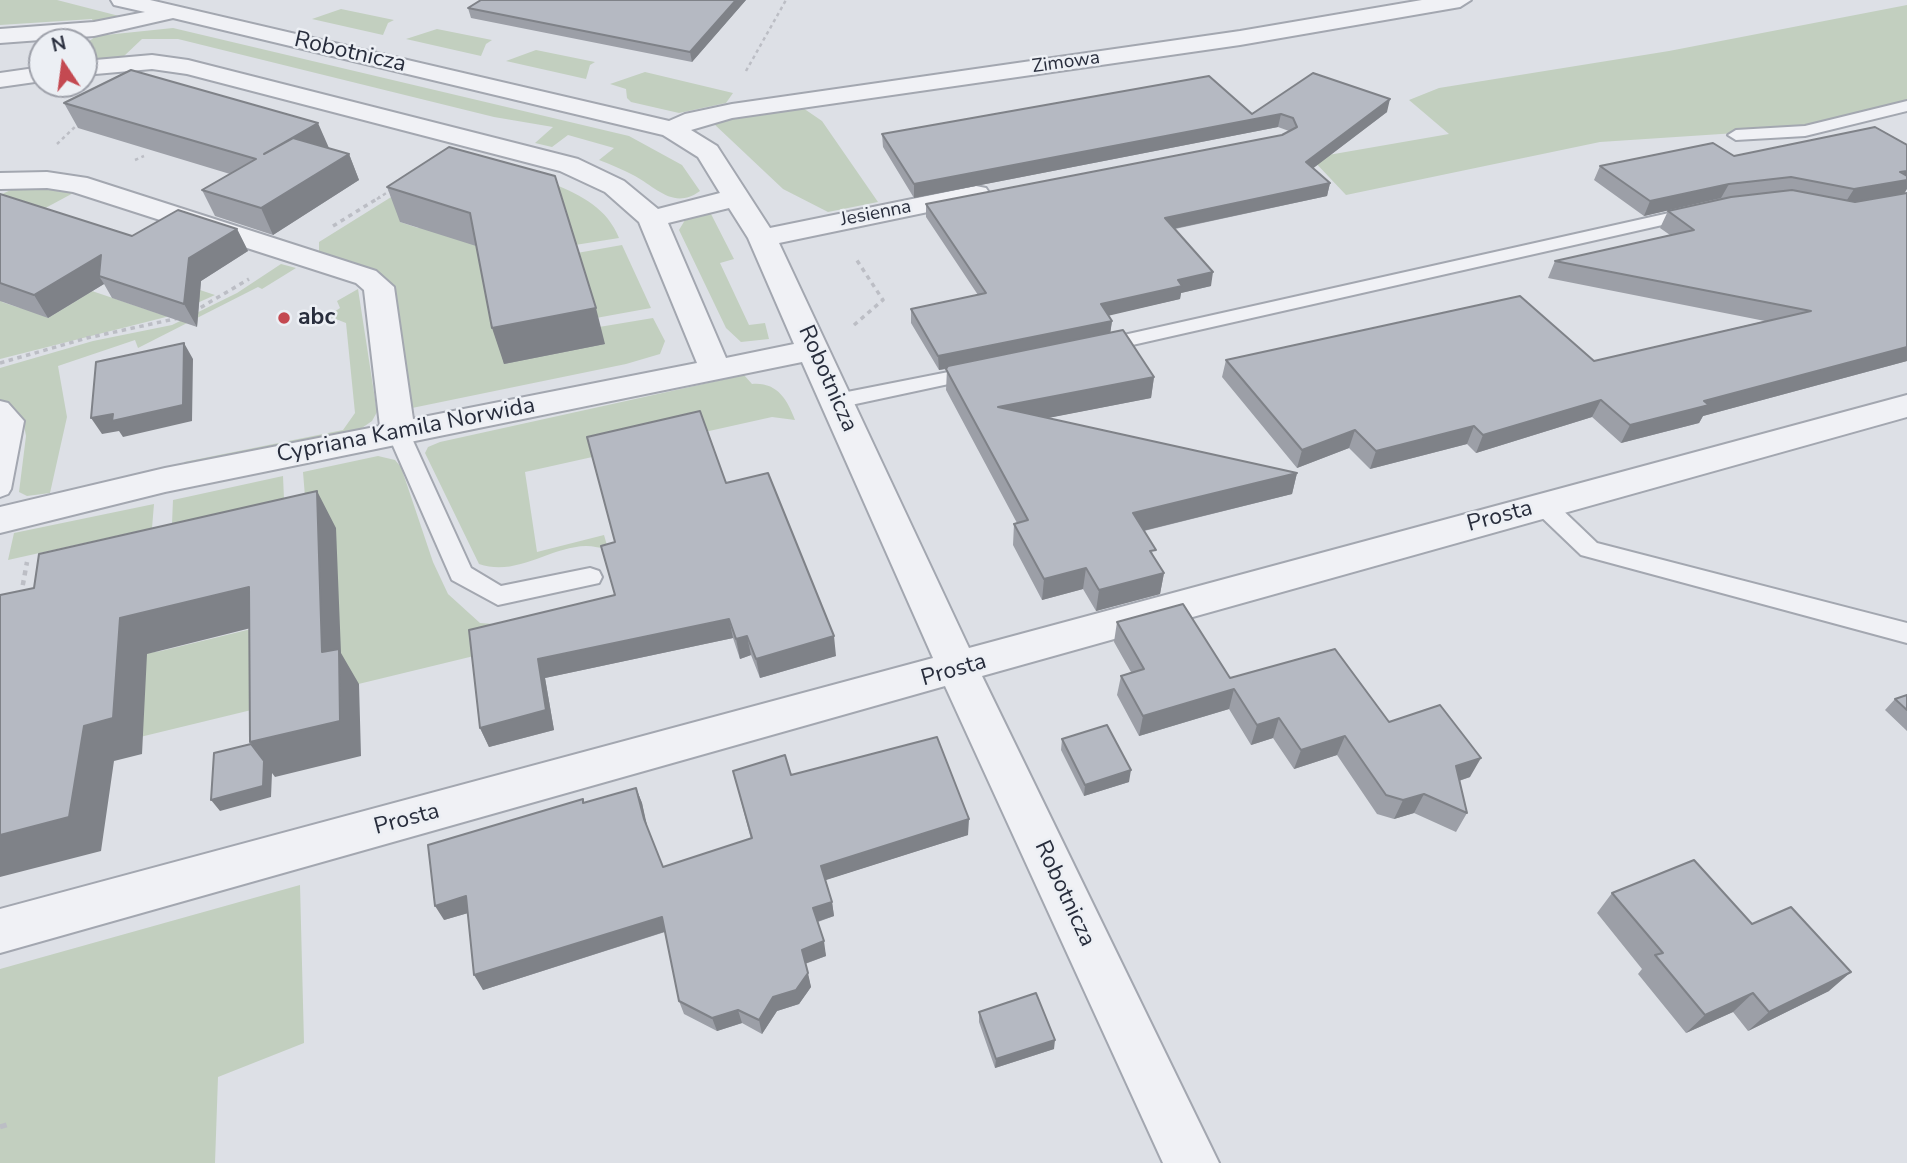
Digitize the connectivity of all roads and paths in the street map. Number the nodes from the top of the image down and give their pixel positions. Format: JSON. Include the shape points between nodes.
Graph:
{"nodes":[{"id":1,"x":122,"y":0,"type":"edge"},
{"id":2,"x":786,"y":0,"type":"edge"},
{"id":3,"x":1460,"y":0,"type":"edge"},
{"id":4,"x":176,"y":13,"type":"junction"},
{"id":5,"x":0,"y":36,"type":"edge"},
{"id":6,"x":98,"y":67,"type":"edge"},
{"id":7,"x":28,"y":76,"type":"edge"},
{"id":8,"x":0,"y":80,"type":"edge"},
{"id":9,"x":1907,"y":106,"type":"edge"},
{"id":10,"x":746,"y":109,"type":"junction"},
{"id":11,"x":84,"y":119,"type":"edge"},
{"id":12,"x":672,"y":129,"type":"junction"},
{"id":13,"x":1736,"y":135,"type":"dead end"},
{"id":14,"x":10,"y":181,"type":"edge"},
{"id":15,"x":396,"y":188,"type":"edge"},
{"id":16,"x":1006,"y":189,"type":"edge"},
{"id":17,"x":739,"y":197,"type":"junction"},
{"id":18,"x":1709,"y":209,"type":"edge"},
{"id":19,"x":652,"y":219,"type":"junction"},
{"id":20,"x":832,"y":223,"type":"junction"},
{"id":21,"x":762,"y":238,"type":"junction"},
{"id":22,"x":292,"y":252,"type":"junction"},
{"id":23,"x":854,"y":325,"type":"dead end"},
{"id":24,"x":814,"y":350,"type":"junction"},
{"id":25,"x":1079,"y":350,"type":"edge"},
{"id":26,"x":0,"y":363,"type":"edge"},
{"id":27,"x":999,"y":367,"type":"edge"},
{"id":28,"x":715,"y":369,"type":"junction"},
{"id":29,"x":837,"y":401,"type":"junction"},
{"id":30,"x":1907,"y":406,"type":"edge"},
{"id":31,"x":0,"y":408,"type":"edge"},
{"id":32,"x":398,"y":432,"type":"junction"},
{"id":33,"x":0,"y":489,"type":"edge"},
{"id":34,"x":1543,"y":505,"type":"junction"},
{"id":35,"x":0,"y":520,"type":"edge"},
{"id":36,"x":27,"y":562,"type":"dead end"},
{"id":37,"x":590,"y":577,"type":"dead end"},
{"id":38,"x":20,"y":599,"type":"edge"},
{"id":39,"x":1907,"y":633,"type":"edge"},
{"id":40,"x":958,"y":669,"type":"junction"},
{"id":41,"x":0,"y":931,"type":"edge"},
{"id":42,"x":12,"y":1123,"type":"dead end"},
{"id":43,"x":0,"y":1127,"type":"edge"},
{"id":44,"x":1191,"y":1163,"type":"edge"}],
"edges":[{"from":1,"to":4,"type":"street","name":"Robotnicza"},
{"from":2,"to":10,"type":"path","via":[[736,84]]},
{"from":3,"to":10,"type":"street","name":"Zimowa","via":[[1240,38]]},
{"from":4,"to":5,"type":"street","via":[[94,29]]},
{"from":4,"to":12,"type":"street","name":"Robotnicza"},
{"from":6,"to":19,"type":"street","via":[[152,62],[188,67],[569,165],[633,197]]},
{"from":7,"to":8,"type":"street"},
{"from":9,"to":13,"type":"lane","via":[[1805,131]]},
{"from":10,"to":12,"type":"street","name":"Zimowa","via":[[694,119]]},
{"from":11,"to":14,"type":"path"},
{"from":12,"to":17,"type":"street","name":"Robotnicza","via":[[708,152]]},
{"from":14,"to":22,"type":"street","via":[[77,184]]},
{"from":15,"to":22,"type":"path"},
{"from":16,"to":20,"type":"street","name":"Jesienna"},
{"from":17,"to":19,"type":"street"},
{"from":17,"to":21,"type":"street","name":"Robotnicza"},
{"from":18,"to":25,"type":"lane"},
{"from":19,"to":28,"type":"street"},
{"from":20,"to":21,"type":"street","name":"Jesienna"},
{"from":20,"to":23,"type":"path","via":[[883,300]]},
{"from":21,"to":24,"type":"street","name":"Robotnicza"},
{"from":22,"to":26,"type":"path","via":[[177,319]]},
{"from":22,"to":32,"type":"street","via":[[366,277],[379,287]]},
{"from":24,"to":28,"type":"street","name":"Cypriana Kamila Norwida"},
{"from":24,"to":29,"type":"street","name":"Robotnicza"},
{"from":27,"to":29,"type":"lane"},
{"from":28,"to":32,"type":"street","name":"Cypriana Kamila Norwida"},
{"from":29,"to":40,"type":"street","name":"Robotnicza"},
{"from":30,"to":34,"type":"street","name":"Prosta"},
{"from":31,"to":33,"type":"lane","via":[[13,421]]},
{"from":32,"to":35,"type":"street","name":"Cypriana Kamila Norwida"},
{"from":32,"to":37,"type":"lane","via":[[461,574],[498,596]]},
{"from":34,"to":39,"type":"lane","via":[[1589,549]]},
{"from":34,"to":40,"type":"street","name":"Prosta"},
{"from":36,"to":38,"type":"path"},
{"from":40,"to":41,"type":"street","name":"Prosta"},
{"from":40,"to":44,"type":"street","name":"Robotnicza"},
{"from":42,"to":43,"type":"path"}]}
